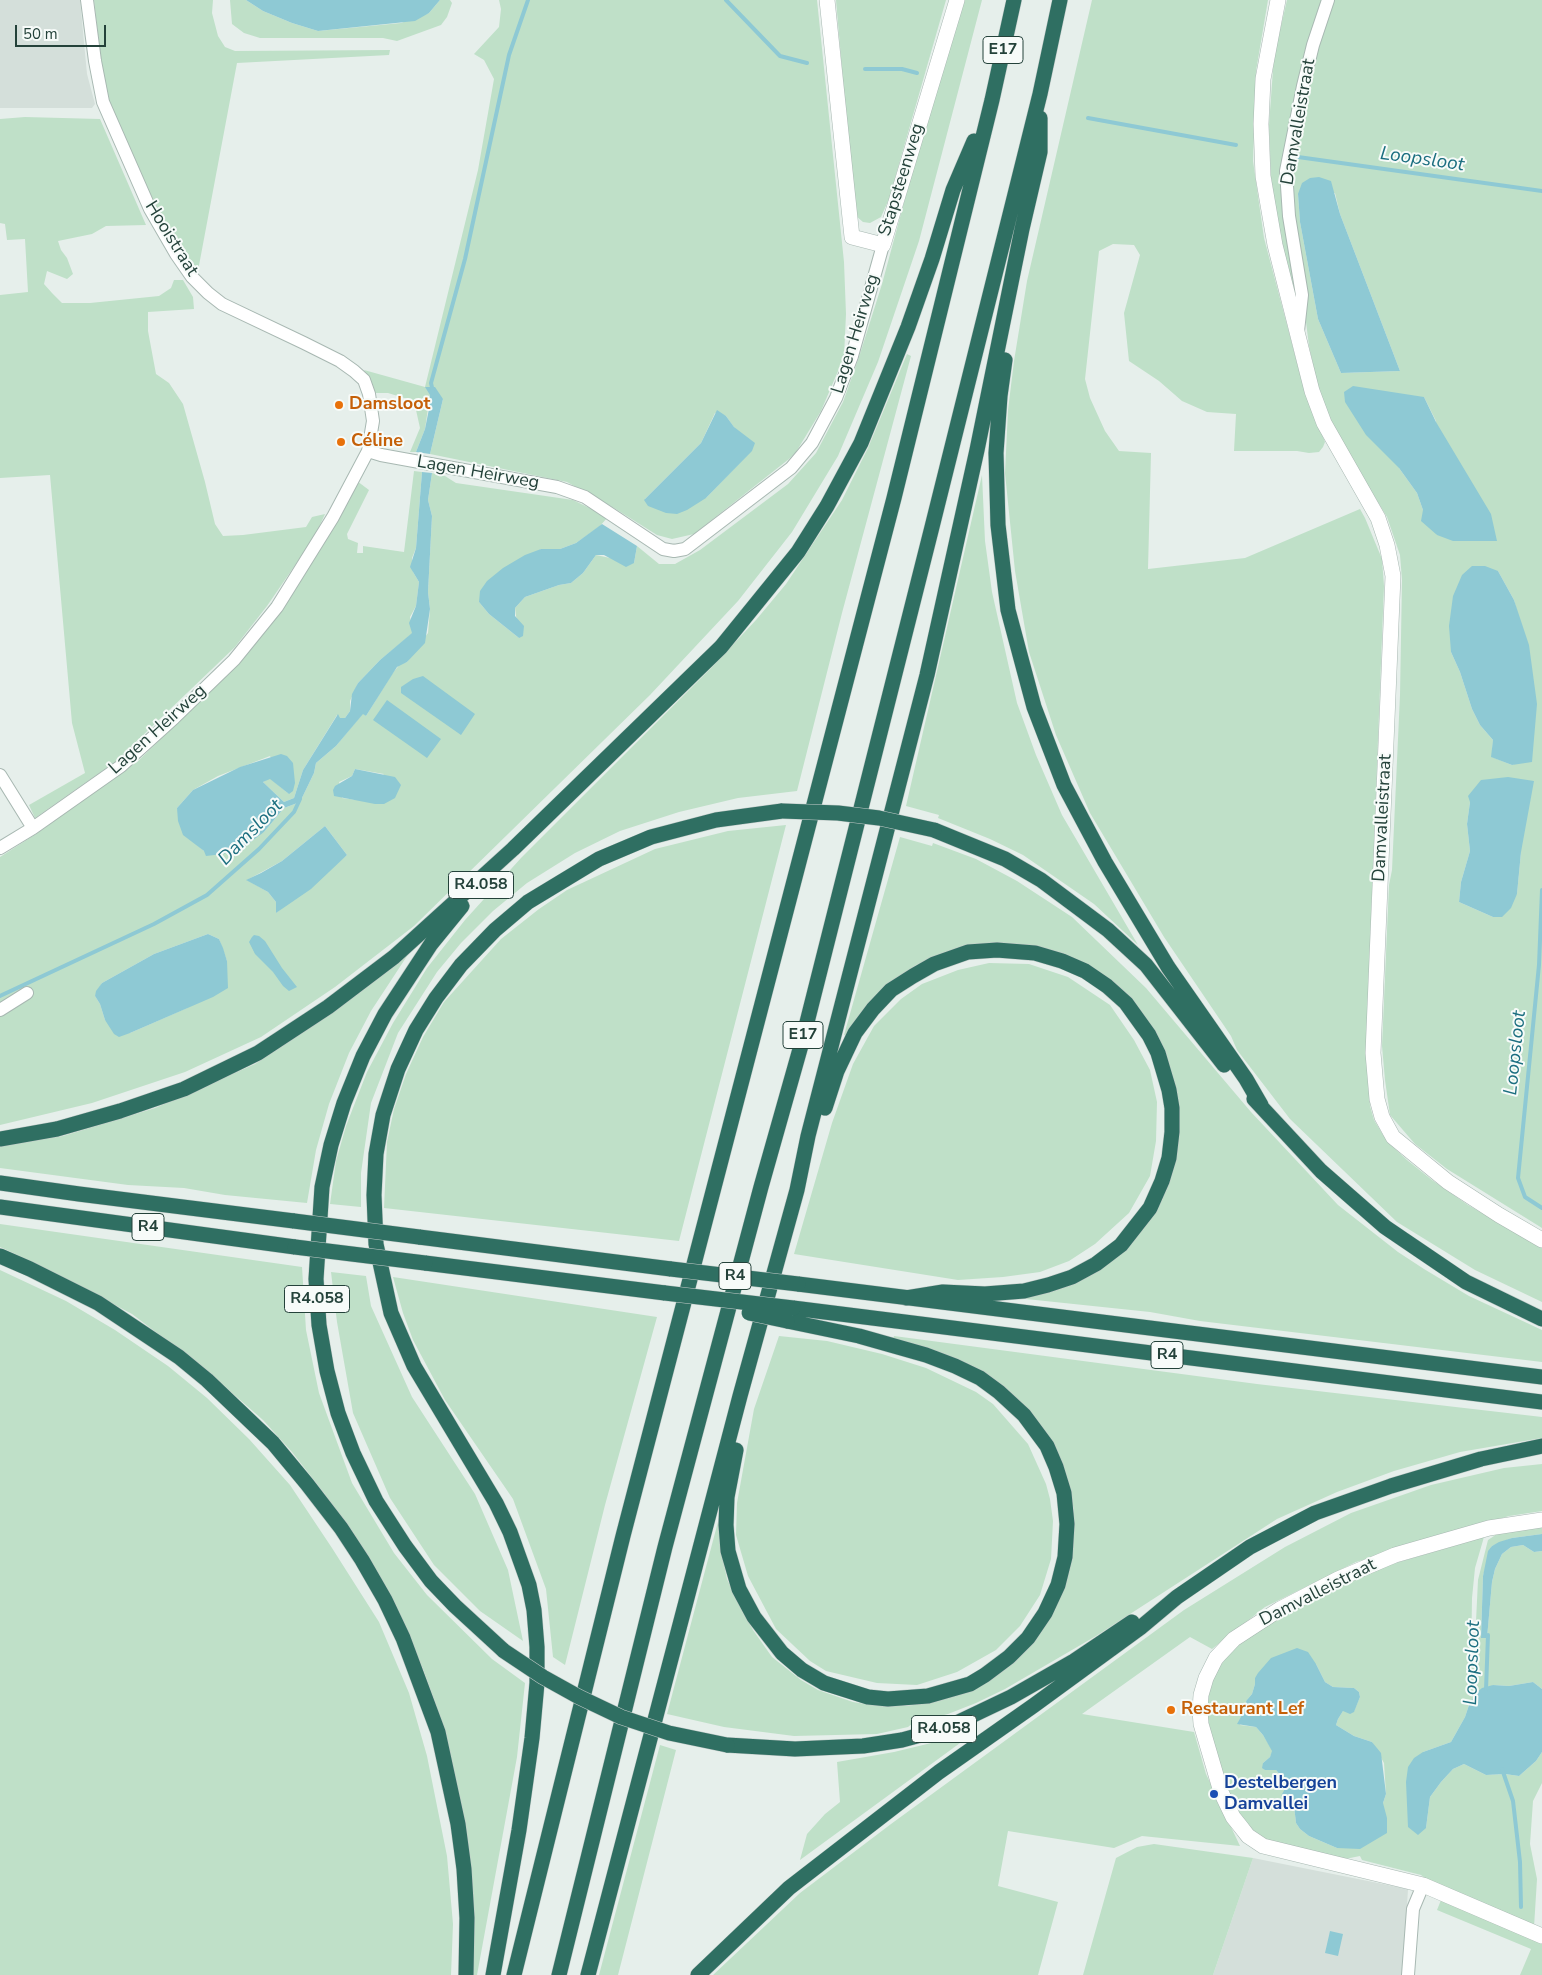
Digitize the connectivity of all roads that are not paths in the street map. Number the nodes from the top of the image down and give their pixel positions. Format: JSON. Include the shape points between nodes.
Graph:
{"nodes":[{"id":1,"x":87,"y":0,"type":"edge"},
{"id":2,"x":826,"y":0,"type":"edge"},
{"id":3,"x":957,"y":0,"type":"edge"},
{"id":4,"x":1014,"y":0,"type":"edge"},
{"id":5,"x":1060,"y":0,"type":"edge"},
{"id":6,"x":1278,"y":0,"type":"edge"},
{"id":7,"x":1328,"y":0,"type":"edge"},
{"id":8,"x":1040,"y":94,"type":"junction"},
{"id":9,"x":992,"y":100,"type":"junction"},
{"id":10,"x":1022,"y":229,"type":"junction"},
{"id":11,"x":883,"y":246,"type":"junction"},
{"id":12,"x":1298,"y":335,"type":"junction"},
{"id":13,"x":368,"y":451,"type":"junction"},
{"id":14,"x":0,"y":775,"type":"edge"},
{"id":15,"x":33,"y":828,"type":"junction"},
{"id":16,"x":0,"y":848,"type":"edge"},
{"id":17,"x":513,"y":849,"type":"junction"},
{"id":18,"x":27,"y":993,"type":"dead end"},
{"id":19,"x":0,"y":1010,"type":"edge"},
{"id":20,"x":1261,"y":1105,"type":"junction"},
{"id":21,"x":0,"y":1139,"type":"edge"},
{"id":22,"x":0,"y":1183,"type":"edge"},
{"id":23,"x":797,"y":1190,"type":"junction"},
{"id":24,"x":0,"y":1207,"type":"edge"},
{"id":25,"x":1542,"y":1240,"type":"edge"},
{"id":26,"x":0,"y":1256,"type":"edge"},
{"id":27,"x":906,"y":1298,"type":"junction"},
{"id":28,"x":790,"y":1315,"type":"junction"},
{"id":29,"x":1542,"y":1319,"type":"edge"},
{"id":30,"x":1542,"y":1377,"type":"edge"},
{"id":31,"x":740,"y":1396,"type":"junction"},
{"id":32,"x":1542,"y":1402,"type":"edge"},
{"id":33,"x":1542,"y":1446,"type":"edge"},
{"id":34,"x":1542,"y":1520,"type":"edge"},
{"id":35,"x":1177,"y":1596,"type":"junction"},
{"id":36,"x":1423,"y":1884,"type":"junction"},
{"id":37,"x":1542,"y":1936,"type":"edge"},
{"id":38,"x":466,"y":1975,"type":"edge"},
{"id":39,"x":493,"y":1975,"type":"edge"},
{"id":40,"x":514,"y":1975,"type":"edge"},
{"id":41,"x":559,"y":1975,"type":"edge"},
{"id":42,"x":588,"y":1975,"type":"edge"},
{"id":43,"x":698,"y":1975,"type":"edge"},
{"id":44,"x":1408,"y":1975,"type":"edge"}],
"edges":[{"from":1,"to":13,"type":"street","name":"Hooistraat","via":[[104,102],[150,209],[176,254],[192,277],[222,304],[340,361],[364,380],[372,410]]},
{"from":2,"to":11,"type":"street","name":"Stapsteenweg","via":[[852,237]]},
{"from":3,"to":11,"type":"street","name":"Stapsteenweg"},
{"from":4,"to":9,"type":"highway","number":"E17"},
{"from":5,"to":8,"type":"highway","number":"E17"},
{"from":6,"to":12,"type":"street","name":"Damvalleistraat","via":[[1263,79],[1263,176],[1275,245]]},
{"from":7,"to":12,"type":"street","name":"Damvalleistraat","via":[[1313,45],[1286,172],[1288,216],[1302,295]]},
{"from":8,"to":10,"type":"highway","via":[[1040,152]]},
{"from":8,"to":41,"type":"highway","number":"E17","via":[[802,1042],[665,1547]]},
{"from":9,"to":17,"type":"highway","via":[[953,190],[932,260],[860,443],[798,552],[721,647]]},
{"from":9,"to":40,"type":"highway","number":"E17","via":[[892,507],[624,1536]]},
{"from":10,"to":20,"type":"highway","via":[[1000,396],[996,453],[998,525],[1008,610],[1019,658],[1064,785],[1100,854],[1168,967]]},
{"from":10,"to":23,"type":"highway","via":[[927,675],[808,1136]]},
{"from":11,"to":13,"type":"street","name":"Lagen Heirweg","via":[[852,356],[836,398],[812,443],[791,468],[685,548],[663,549],[585,497],[557,487]]},
{"from":12,"to":25,"type":"street","name":"Damvalleistraat","via":[[1324,423],[1378,518],[1393,576],[1373,1053],[1382,1117],[1393,1137],[1448,1182]]},
{"from":13,"to":15,"type":"street","name":"Lagen Heirweg","via":[[312,553],[277,606],[234,660],[121,766]]},
{"from":14,"to":15,"type":"street"},
{"from":15,"to":16,"type":"street","name":"Lagen Heirweg"},
{"from":17,"to":21,"type":"highway","via":[[363,982],[258,1053],[184,1089],[120,1111],[57,1129]]},
{"from":17,"to":35,"type":"highway","number":"R4.058","bridge":true,"via":[[431,944],[385,1014],[344,1103],[322,1187],[316,1278],[322,1344],[338,1414],[376,1501],[431,1581],[504,1651],[550,1681],[621,1717],[669,1733],[727,1745],[795,1749],[863,1746],[946,1728],[1074,1661],[1134,1620]]},
{"from":18,"to":19,"type":"street"},
{"from":20,"to":29,"type":"highway","via":[[1321,1171],[1385,1227],[1466,1282]]},
{"from":20,"to":39,"type":"highway","bridge":true,"via":[[1242,1087],[1146,965],[1108,930],[1041,880],[1005,859],[934,830],[879,818],[782,811],[716,820],[651,837],[599,859],[528,902],[461,965],[416,1030],[398,1069],[383,1115],[376,1154],[374,1195],[376,1244],[391,1313],[414,1366],[510,1532],[529,1585],[534,1610],[537,1683],[532,1738]]},
{"from":22,"to":27,"type":"highway","number":"R4","bridge":true},
{"from":23,"to":27,"type":"highway","via":[[837,1071],[855,1033],[891,990],[934,964],[968,952],[997,950],[1035,953],[1062,961],[1108,986],[1149,1035],[1169,1090],[1172,1108],[1169,1158],[1150,1208],[1121,1245],[1072,1278],[1024,1291],[985,1294],[943,1292]]},
{"from":23,"to":31,"type":"highway"},
{"from":24,"to":28,"type":"highway","number":"R4","bridge":true,"via":[[738,1302]]},
{"from":26,"to":38,"type":"highway","via":[[98,1303],[180,1357],[273,1443],[308,1484],[362,1560],[403,1638],[438,1732],[464,1869]]},
{"from":27,"to":30,"type":"highway","number":"R4"},
{"from":28,"to":31,"type":"highway","via":[[955,1366],[999,1392],[1038,1432],[1056,1467],[1064,1493],[1067,1524],[1065,1558],[1058,1585],[1028,1638],[970,1684],[928,1696],[868,1697],[824,1683],[802,1670],[782,1653],[754,1617],[739,1589],[728,1551],[727,1497],[739,1433]]},
{"from":28,"to":32,"type":"highway","number":"R4"},
{"from":31,"to":42,"type":"highway"},
{"from":33,"to":35,"type":"highway","via":[[1391,1486],[1315,1513],[1250,1548]]},
{"from":34,"to":36,"type":"street","name":"Damvalleistraat","via":[[1489,1528],[1396,1555],[1338,1580],[1280,1609],[1240,1635],[1216,1658],[1206,1678],[1201,1694],[1201,1717],[1210,1759],[1220,1792],[1233,1818],[1248,1836],[1273,1850]]},
{"from":35,"to":43,"type":"highway","via":[[1125,1639],[939,1772],[789,1888]]},
{"from":36,"to":37,"type":"street","name":"Damvalleistraat"},
{"from":36,"to":44,"type":"street","via":[[1413,1909]]}]}
